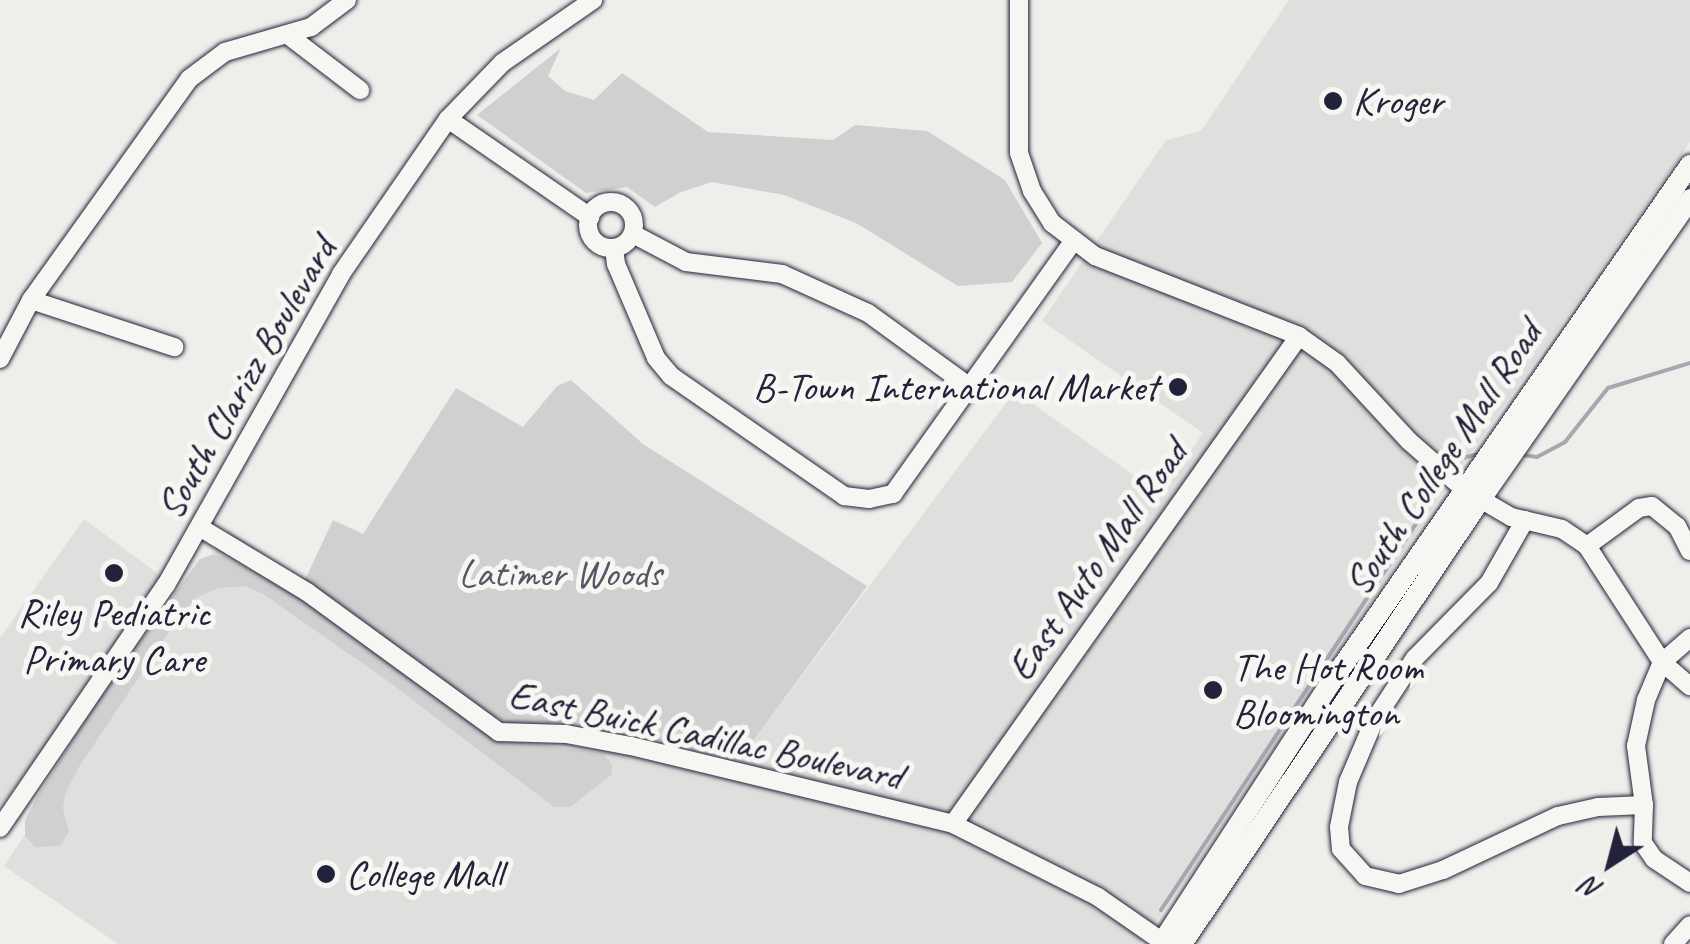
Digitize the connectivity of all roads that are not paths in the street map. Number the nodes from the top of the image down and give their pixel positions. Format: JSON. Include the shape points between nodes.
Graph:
{"nodes":[{"id":1,"x":347,"y":0,"type":"edge"},
{"id":2,"x":593,"y":0,"type":"edge"},
{"id":3,"x":1019,"y":0,"type":"edge"},
{"id":4,"x":288,"y":35,"type":"junction"},
{"id":5,"x":360,"y":90,"type":"dead end"},
{"id":6,"x":448,"y":119,"type":"junction"},
{"id":7,"x":1690,"y":165,"type":"edge"},
{"id":8,"x":1690,"y":200,"type":"edge"},
{"id":9,"x":590,"y":218,"type":"junction"},
{"id":10,"x":1646,"y":223,"type":"junction"},
{"id":11,"x":632,"y":234,"type":"junction"},
{"id":12,"x":1664,"y":236,"type":"junction"},
{"id":13,"x":1073,"y":242,"type":"junction"},
{"id":14,"x":614,"y":248,"type":"junction"},
{"id":15,"x":31,"y":300,"type":"junction"},
{"id":16,"x":1298,"y":336,"type":"junction"},
{"id":17,"x":174,"y":347,"type":"dead end"},
{"id":18,"x":2,"y":348,"type":"edge"},
{"id":19,"x":970,"y":386,"type":"junction"},
{"id":20,"x":1461,"y":485,"type":"junction"},
{"id":21,"x":1524,"y":520,"type":"junction"},
{"id":22,"x":201,"y":528,"type":"junction"},
{"id":23,"x":1587,"y":546,"type":"junction"},
{"id":24,"x":1690,"y":551,"type":"edge"},
{"id":25,"x":1690,"y":638,"type":"edge"},
{"id":26,"x":1662,"y":662,"type":"junction"},
{"id":27,"x":1690,"y":686,"type":"edge"},
{"id":28,"x":1644,"y":806,"type":"junction"},
{"id":29,"x":953,"y":824,"type":"junction"},
{"id":30,"x":0,"y":828,"type":"edge"},
{"id":31,"x":1690,"y":883,"type":"edge"},
{"id":32,"x":1690,"y":926,"type":"edge"},
{"id":33,"x":1168,"y":943,"type":"edge"},
{"id":34,"x":1673,"y":944,"type":"edge"}],
"edges":[{"from":1,"to":4,"type":"street","via":[[324,20]]},
{"from":2,"to":6,"type":"street","name":"South Clarizz Boulevard","via":[[502,63]]},
{"from":3,"to":13,"type":"street","via":[[1022,166],[1044,212]]},
{"from":4,"to":5,"type":"street"},
{"from":4,"to":15,"type":"street","via":[[225,52],[189,79]]},
{"from":6,"to":9,"type":"street"},
{"from":6,"to":22,"type":"street","name":"South Clarizz Boulevard","via":[[341,274]]},
{"from":7,"to":10,"type":"main road","name":"South College Mall Road"},
{"from":8,"to":12,"type":"main road","name":"South College Mall Road"},
{"from":9,"to":11,"type":"street","via":[[606,202],[620,204],[632,214]]},
{"from":9,"to":14,"type":"street","via":[[594,240]]},
{"from":10,"to":12,"type":"main road"},
{"from":10,"to":20,"type":"main road","name":"South College Mall Road"},
{"from":11,"to":14,"type":"street"},
{"from":11,"to":19,"type":"street","via":[[686,262],[782,274],[868,313]]},
{"from":12,"to":20,"type":"main road","name":"South College Mall Road","via":[[1502,468]]},
{"from":13,"to":16,"type":"street"},
{"from":13,"to":19,"type":"street"},
{"from":14,"to":19,"type":"street","via":[[656,358],[671,376],[844,496],[893,494]]},
{"from":15,"to":17,"type":"street"},
{"from":15,"to":18,"type":"street"},
{"from":16,"to":20,"type":"street","via":[[1337,364]]},
{"from":16,"to":29,"type":"street","name":"East Auto Mall Road"},
{"from":20,"to":21,"type":"street"},
{"from":20,"to":33,"type":"main road","name":"South College Mall Road","via":[[1339,691]]},
{"from":21,"to":23,"type":"street","via":[[1562,530]]},
{"from":21,"to":28,"type":"street","via":[[1489,583],[1415,658],[1374,720],[1348,782],[1341,849],[1366,876],[1399,884],[1558,816]]},
{"from":22,"to":29,"type":"street","name":"East Buick Cadillac Boulevard","via":[[306,592],[499,732],[566,734],[631,746]]},
{"from":22,"to":30,"type":"street","name":"South Clarizz Boulevard"},
{"from":23,"to":24,"type":"street","via":[[1639,508],[1652,506],[1677,526]]},
{"from":23,"to":26,"type":"street"},
{"from":25,"to":26,"type":"street"},
{"from":26,"to":27,"type":"street"},
{"from":26,"to":28,"type":"street","via":[[1637,739]]},
{"from":28,"to":31,"type":"street","via":[[1646,850]]},
{"from":29,"to":33,"type":"street","name":"East Buick Cadillac Boulevard","via":[[1048,870]]},
{"from":32,"to":34,"type":"street"}]}
